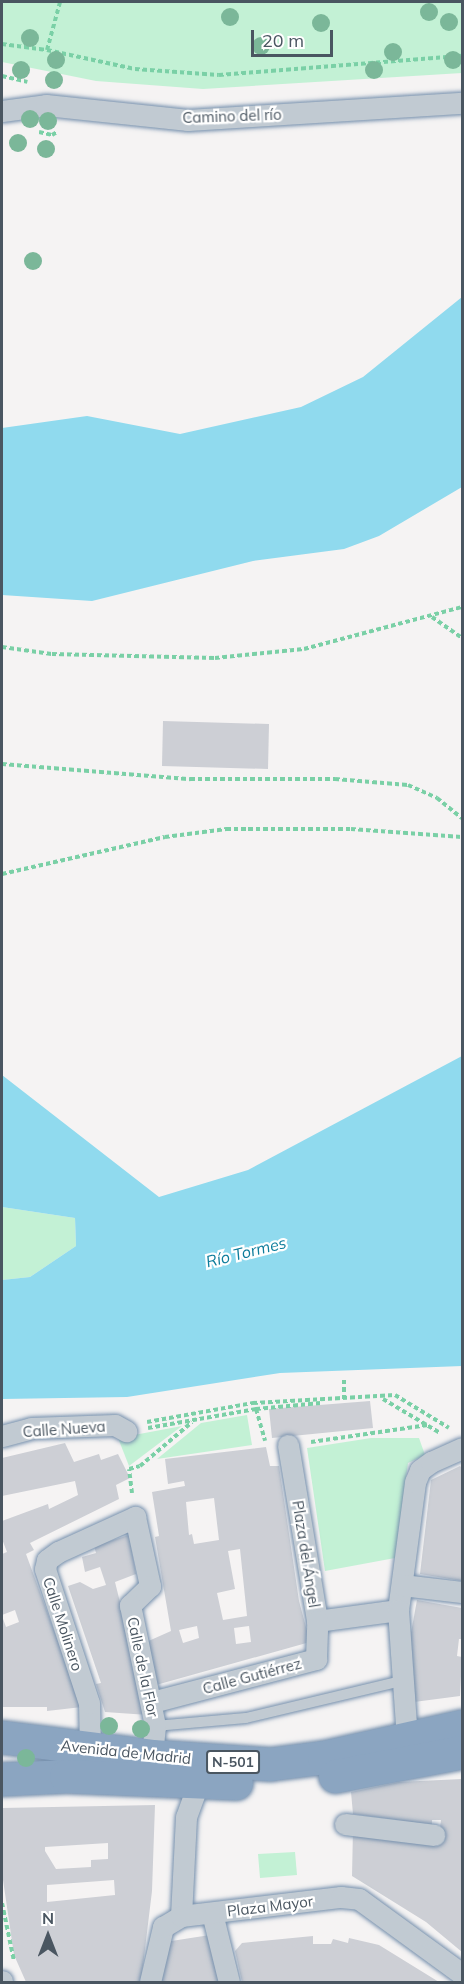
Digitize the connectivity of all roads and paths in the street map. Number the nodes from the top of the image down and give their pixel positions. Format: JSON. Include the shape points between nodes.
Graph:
{"nodes":[{"id":1,"x":60,"y":2,"type":"edge"},
{"id":2,"x":2,"y":44,"type":"edge"},
{"id":3,"x":47,"y":50,"type":"junction"},
{"id":4,"x":462,"y":57,"type":"edge"},
{"id":5,"x":462,"y":103,"type":"edge"},
{"id":6,"x":2,"y":111,"type":"edge"},
{"id":7,"x":462,"y":607,"type":"edge"},
{"id":8,"x":432,"y":616,"type":"junction"},
{"id":9,"x":462,"y":638,"type":"edge"},
{"id":10,"x":2,"y":647,"type":"edge"},
{"id":11,"x":2,"y":764,"type":"edge"},
{"id":12,"x":462,"y":818,"type":"edge"},
{"id":13,"x":462,"y":837,"type":"edge"},
{"id":14,"x":2,"y":874,"type":"edge"},
{"id":15,"x":344,"y":1380,"type":"dead end"},
{"id":16,"x":344,"y":1400,"type":"junction"},
{"id":17,"x":256,"y":1409,"type":"junction"},
{"id":18,"x":192,"y":1422,"type":"junction"},
{"id":19,"x":428,"y":1425,"type":"junction"},
{"id":20,"x":121,"y":1428,"type":"junction"},
{"id":21,"x":2,"y":1436,"type":"edge"},
{"id":22,"x":454,"y":1438,"type":"edge"},
{"id":23,"x":288,"y":1445,"type":"junction"},
{"id":24,"x":129,"y":1469,"type":"dead end"},
{"id":25,"x":135,"y":1517,"type":"joint"},
{"id":26,"x":402,"y":1585,"type":"junction"},
{"id":27,"x":462,"y":1592,"type":"edge"},
{"id":28,"x":398,"y":1610,"type":"junction"},
{"id":29,"x":317,"y":1621,"type":"junction"},
{"id":30,"x":401,"y":1681,"type":"junction"},
{"id":31,"x":152,"y":1702,"type":"junction"},
{"id":32,"x":462,"y":1726,"type":"edge"},
{"id":33,"x":2,"y":1737,"type":"edge"},
{"id":34,"x":407,"y":1738,"type":"junction"},
{"id":35,"x":154,"y":1741,"type":"junction"},
{"id":36,"x":90,"y":1749,"type":"junction"},
{"id":37,"x":462,"y":1752,"type":"edge"},
{"id":38,"x":2,"y":1779,"type":"edge"},
{"id":39,"x":199,"y":1782,"type":"junction"},
{"id":40,"x":345,"y":1824,"type":"dead end"},
{"id":41,"x":434,"y":1835,"type":"dead end"},
{"id":42,"x":2,"y":1903,"type":"edge"},
{"id":43,"x":212,"y":1913,"type":"junction"},
{"id":44,"x":172,"y":1922,"type":"junction"},
{"id":45,"x":462,"y":1974,"type":"edge"},
{"id":46,"x":7,"y":1979,"type":"edge"},
{"id":47,"x":150,"y":1983,"type":"edge"},
{"id":48,"x":230,"y":1983,"type":"edge"}],
"edges":[{"from":1,"to":3,"type":"path"},
{"from":2,"to":3,"type":"path"},
{"from":3,"to":4,"type":"path","via":[[135,69],[219,75]]},
{"from":5,"to":6,"type":"street","name":"Camino del río","via":[[188,120],[46,105]]},
{"from":7,"to":8,"type":"path"},
{"from":8,"to":9,"type":"path"},
{"from":8,"to":10,"type":"path","via":[[304,649],[215,658],[52,654]]},
{"from":11,"to":12,"type":"path","via":[[190,779],[335,779],[408,784],[437,798]]},
{"from":13,"to":14,"type":"path","via":[[340,828],[226,829],[165,837]]},
{"from":15,"to":16,"type":"path"},
{"from":16,"to":17,"type":"path"},
{"from":16,"to":19,"type":"path","via":[[387,1398]]},
{"from":16,"to":20,"type":"path","via":[[253,1403]]},
{"from":16,"to":22,"type":"path","via":[[395,1395]]},
{"from":17,"to":18,"type":"path"},
{"from":17,"to":23,"type":"path","via":[[262,1440]]},
{"from":18,"to":20,"type":"path"},
{"from":18,"to":24,"type":"path","via":[[140,1466]]},
{"from":19,"to":22,"type":"path"},
{"from":19,"to":23,"type":"path"},
{"from":20,"to":21,"type":"street","name":"Calle Nueva","via":[[31,1428]]},
{"from":22,"to":26,"type":"street","via":[[453,1449],[420,1470],[415,1482]]},
{"from":23,"to":29,"type":"street","name":"Plaza del Ángel"},
{"from":25,"to":31,"type":"street","name":"Calle de la Flor","via":[[150,1586],[130,1605]]},
{"from":25,"to":36,"type":"street","name":"Calle Molinero","via":[[58,1552],[47,1560],[45,1569],[89,1703]]},
{"from":26,"to":27,"type":"street"},
{"from":26,"to":28,"type":"street"},
{"from":28,"to":29,"type":"street","name":"Plaza del Ángel"},
{"from":28,"to":30,"type":"street"},
{"from":29,"to":31,"type":"street","name":"Calle Gutiérrez","via":[[316,1659]]},
{"from":30,"to":34,"type":"street"},
{"from":30,"to":35,"type":"lane"},
{"from":31,"to":35,"type":"street","name":"Calle de la Flor"},
{"from":32,"to":34,"type":"highway","name":"Avenida de Madrid","number":"N-501"},
{"from":33,"to":36,"type":"highway","name":"Avenida de Madrid","number":"N-501"},
{"from":34,"to":35,"type":"highway","name":"Avenida de Madrid","number":"N-501","via":[[324,1758],[270,1764]]},
{"from":35,"to":36,"type":"highway","name":"Avenida de Madrid","number":"N-501"},
{"from":37,"to":39,"type":"highway","name":"Avenida de Madrid","number":"N-501","via":[[358,1773],[273,1784]]},
{"from":38,"to":39,"type":"highway","name":"Avenida de Madrid","number":"N-501","via":[[66,1776]]},
{"from":39,"to":44,"type":"street","via":[[186,1817]]},
{"from":40,"to":41,"type":"street"},
{"from":42,"to":46,"type":"path"},
{"from":43,"to":44,"type":"street","name":"Plaza Mayor"},
{"from":43,"to":45,"type":"street","name":"Plaza Mayor","via":[[341,1897],[359,1899]]},
{"from":43,"to":48,"type":"street"},
{"from":44,"to":47,"type":"street"}]}
